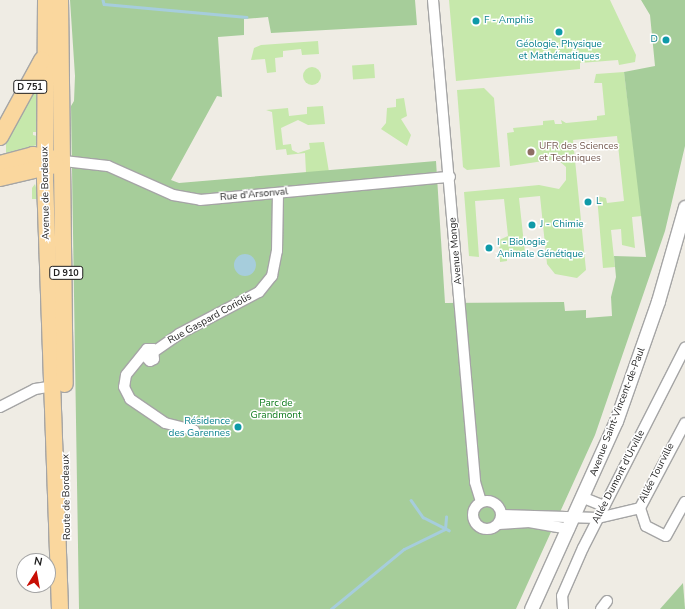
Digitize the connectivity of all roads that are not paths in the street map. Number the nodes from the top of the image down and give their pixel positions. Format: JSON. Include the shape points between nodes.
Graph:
{"nodes":[{"id":1,"x":46,"y":0,"type":"edge"},
{"id":2,"x":60,"y":0,"type":"edge"},
{"id":3,"x":433,"y":0,"type":"edge"},
{"id":4,"x":45,"y":22,"type":"junction"},
{"id":5,"x":45,"y":49,"type":"junction"},
{"id":6,"x":10,"y":123,"type":"junction"},
{"id":7,"x":0,"y":137,"type":"edge"},
{"id":8,"x":3,"y":163,"type":"edge"},
{"id":9,"x":52,"y":163,"type":"junction"},
{"id":10,"x":24,"y":172,"type":"junction"},
{"id":11,"x":450,"y":177,"type":"junction"},
{"id":12,"x":0,"y":178,"type":"edge"},
{"id":13,"x":278,"y":193,"type":"junction"},
{"id":14,"x":685,"y":207,"type":"edge"},
{"id":15,"x":685,"y":348,"type":"edge"},
{"id":16,"x":60,"y":386,"type":"junction"},
{"id":17,"x":0,"y":407,"type":"edge"},
{"id":18,"x":685,"y":423,"type":"edge"},
{"id":19,"x":194,"y":430,"type":"dead end"},
{"id":20,"x":584,"y":498,"type":"junction"},
{"id":21,"x":481,"y":502,"type":"junction"},
{"id":22,"x":685,"y":502,"type":"edge"},
{"id":23,"x":604,"y":506,"type":"junction"},
{"id":24,"x":640,"y":508,"type":"junction"},
{"id":25,"x":576,"y":516,"type":"junction"},
{"id":26,"x":598,"y":518,"type":"junction"},
{"id":27,"x":500,"y":520,"type":"junction"},
{"id":28,"x":569,"y":529,"type":"junction"},
{"id":29,"x":60,"y":609,"type":"edge"},
{"id":30,"x":69,"y":609,"type":"edge"},
{"id":31,"x":531,"y":609,"type":"edge"},
{"id":32,"x":564,"y":609,"type":"edge"}],
"edges":[{"from":1,"to":4,"type":"main road","name":"Avenue de Bordeaux","number":"D 910"},
{"from":2,"to":9,"type":"main road","name":"Avenue de Bordeaux","number":"D 910"},
{"from":3,"to":11,"type":"street","name":"Avenue Monge"},
{"from":4,"to":5,"type":"main road","name":"Avenue de Bordeaux","number":"D 910"},
{"from":4,"to":9,"type":"main road","via":[[52,46]]},
{"from":5,"to":6,"type":"main road","number":"D 751","via":[[36,76]]},
{"from":5,"to":9,"type":"main road","name":"Avenue de Bordeaux","number":"D 910"},
{"from":6,"to":7,"type":"main road","number":"D 751"},
{"from":6,"to":8,"type":"main road","number":"D 751","via":[[1,152]]},
{"from":8,"to":9,"type":"main road"},
{"from":8,"to":10,"type":"main road"},
{"from":9,"to":10,"type":"main road"},
{"from":9,"to":13,"type":"street","name":"Rue d'Arsonval","via":[[108,166],[173,195],[200,200]]},
{"from":9,"to":16,"type":"main road","name":"Avenue de Bordeaux","number":"D 910"},
{"from":9,"to":16,"type":"main road","name":"Avenue de Bordeaux","number":"D 910","via":[[65,315]]},
{"from":10,"to":12,"type":"main road"},
{"from":11,"to":13,"type":"street","name":"Rue d'Arsonval"},
{"from":11,"to":21,"type":"street","name":"Avenue Monge","via":[[475,482]]},
{"from":13,"to":19,"type":"street","name":"Rue Gaspard Coriolis","via":[[277,251],[272,276],[259,292],[179,334],[155,351],[151,361],[145,356],[126,375],[124,387],[130,399],[165,423]]},
{"from":14,"to":20,"type":"street","name":"Avenue Saint-Vincent-de-Paul","via":[[646,339]]},
{"from":15,"to":23,"type":"street","name":"Allée Dumont d'Urville"},
{"from":16,"to":17,"type":"street","via":[[35,389]]},
{"from":16,"to":29,"type":"main road","name":"Route de Bordeaux","number":"D 910"},
{"from":16,"to":30,"type":"main road","name":"Route de Bordeaux","number":"D 910"},
{"from":18,"to":24,"type":"street","name":"Allée Tourville"},
{"from":20,"to":23,"type":"street"},
{"from":20,"to":25,"type":"street","name":"Avenue Saint-Vincent-de-Paul"},
{"from":21,"to":27,"type":"street","via":[[495,502]]},
{"from":21,"to":27,"type":"street","via":[[473,512],[476,524],[488,529]]},
{"from":22,"to":24,"type":"street","via":[[666,536],[646,526]]},
{"from":23,"to":26,"type":"street","name":"Allée Dumont d'Urville"},
{"from":24,"to":26,"type":"street","name":"Allée Tourville"},
{"from":25,"to":26,"type":"street","name":"Allée Tourville"},
{"from":25,"to":27,"type":"street","name":"Allée Tourville"},
{"from":25,"to":28,"type":"street","name":"Avenue Saint-Vincent-de-Paul"},
{"from":26,"to":32,"type":"street","name":"Allée Dumont d'Urville","via":[[562,596]]},
{"from":27,"to":28,"type":"street"},
{"from":28,"to":31,"type":"street","name":"Avenue Saint-Vincent-de-Paul"}]}
